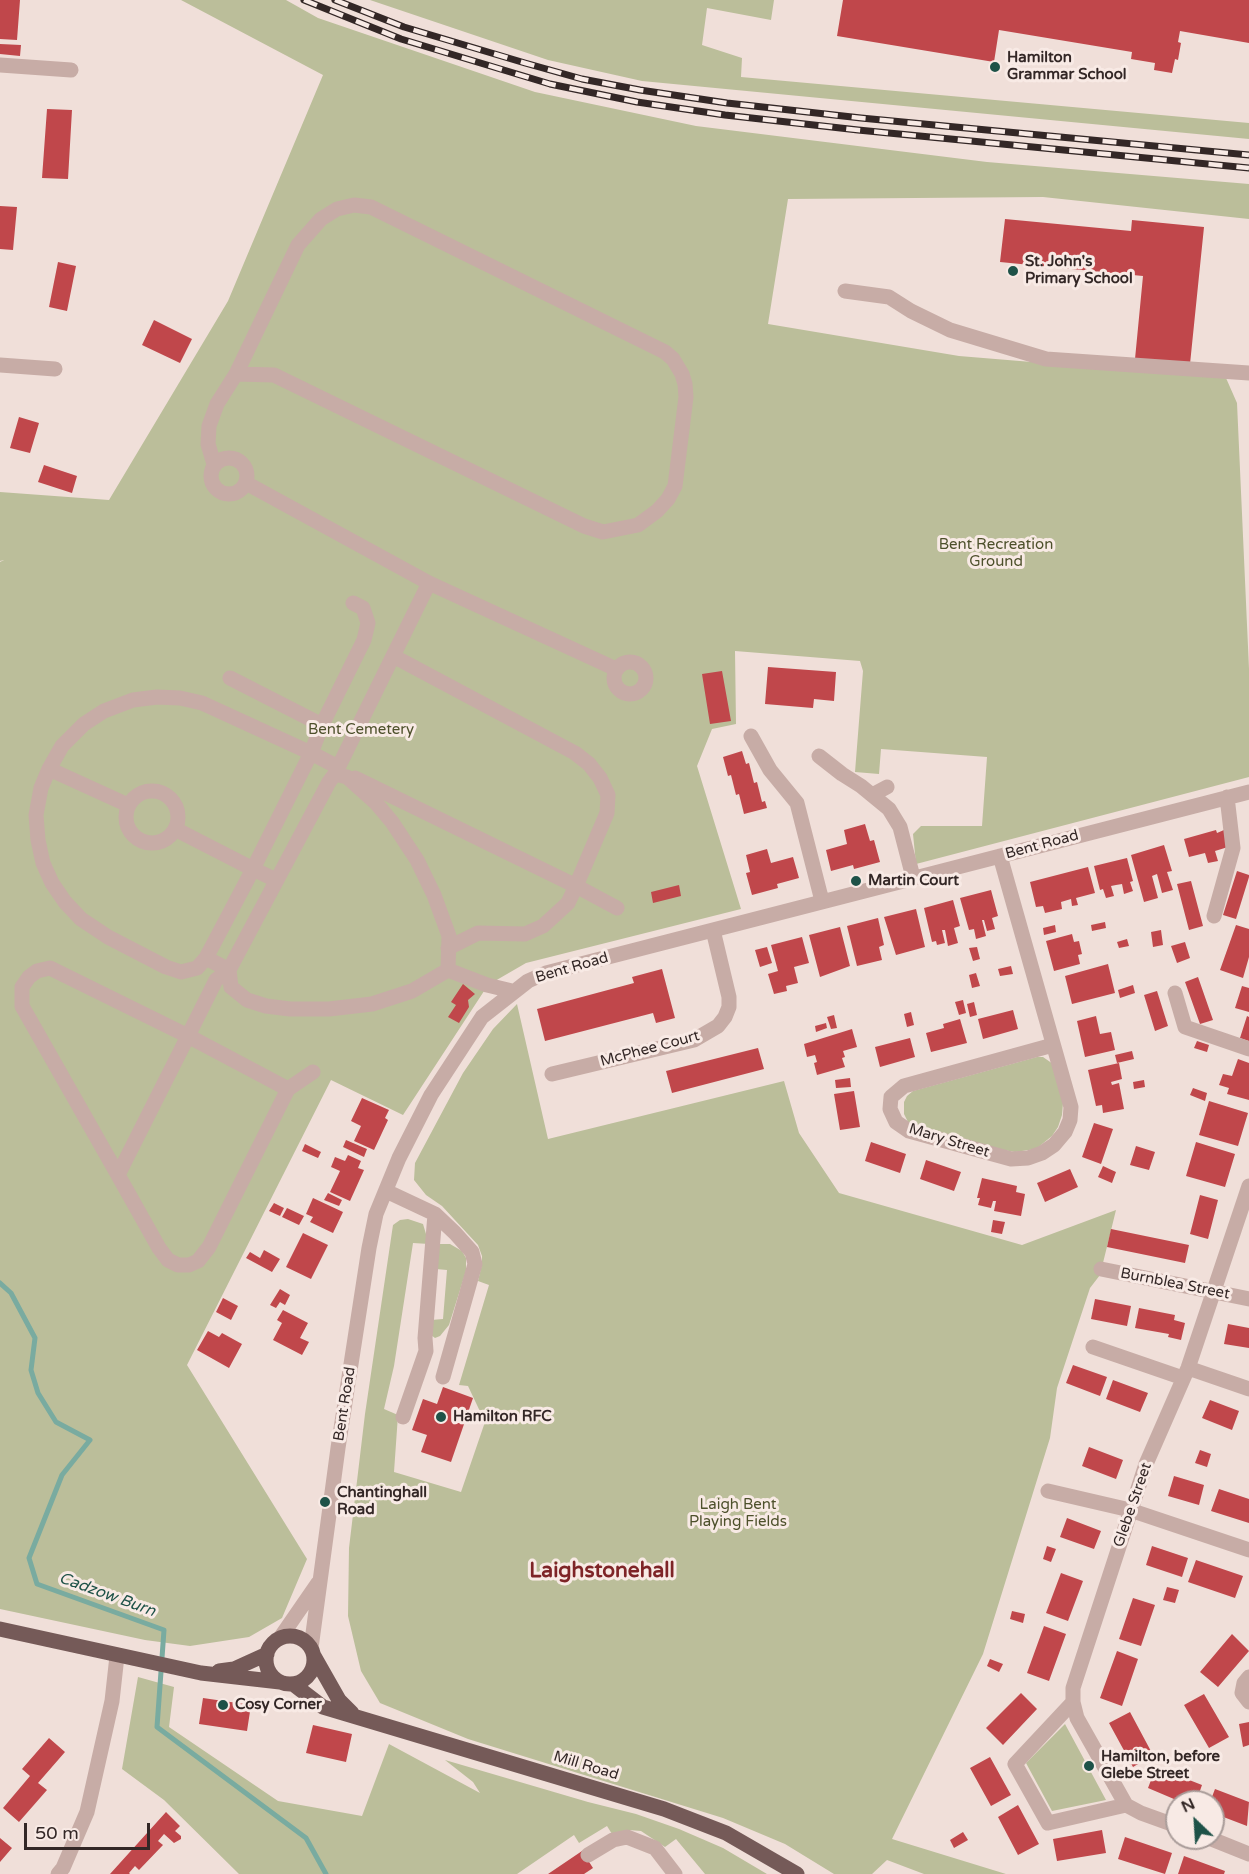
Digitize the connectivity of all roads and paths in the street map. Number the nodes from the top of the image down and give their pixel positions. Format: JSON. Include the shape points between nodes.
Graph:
{"nodes":[{"id":1,"x":0,"y":65,"type":"edge"},
{"id":2,"x":71,"y":70,"type":"dead end"},
{"id":3,"x":846,"y":291,"type":"dead end"},
{"id":4,"x":0,"y":364,"type":"edge"},
{"id":5,"x":55,"y":369,"type":"dead end"},
{"id":6,"x":1249,"y":373,"type":"edge"},
{"id":7,"x":236,"y":374,"type":"junction"},
{"id":8,"x":214,"y":464,"type":"junction"},
{"id":9,"x":246,"y":483,"type":"junction"},
{"id":10,"x":429,"y":583,"type":"junction"},
{"id":11,"x":353,"y":603,"type":"dead end"},
{"id":12,"x":393,"y":656,"type":"junction"},
{"id":13,"x":616,"y":669,"type":"dead end"},
{"id":14,"x":230,"y":678,"type":"dead end"},
{"id":15,"x":322,"y":726,"type":"junction"},
{"id":16,"x":751,"y":736,"type":"dead end"},
{"id":17,"x":311,"y":753,"type":"junction"},
{"id":18,"x":819,"y":756,"type":"dead end"},
{"id":19,"x":48,"y":769,"type":"junction"},
{"id":20,"x":340,"y":772,"type":"junction"},
{"id":21,"x":886,"y":787,"type":"dead end"},
{"id":22,"x":1249,"y":792,"type":"edge"},
{"id":23,"x":872,"y":795,"type":"junction"},
{"id":24,"x":1227,"y":797,"type":"junction"},
{"id":25,"x":128,"y":805,"type":"junction"},
{"id":26,"x":175,"y":829,"type":"junction"},
{"id":27,"x":1000,"y":856,"type":"junction"},
{"id":28,"x":253,"y":869,"type":"junction"},
{"id":29,"x":913,"y":878,"type":"junction"},
{"id":30,"x":276,"y":880,"type":"junction"},
{"id":31,"x":576,"y":886,"type":"junction"},
{"id":32,"x":822,"y":901,"type":"junction"},
{"id":33,"x":617,"y":908,"type":"dead end"},
{"id":34,"x":1214,"y":916,"type":"dead end"},
{"id":35,"x":713,"y":930,"type":"junction"},
{"id":36,"x":448,"y":948,"type":"junction"},
{"id":37,"x":206,"y":958,"type":"junction"},
{"id":38,"x":229,"y":970,"type":"junction"},
{"id":39,"x":448,"y":970,"type":"junction"},
{"id":40,"x":513,"y":991,"type":"junction"},
{"id":41,"x":1175,"y":993,"type":"dead end"},
{"id":42,"x":188,"y":1036,"type":"junction"},
{"id":43,"x":1053,"y":1046,"type":"junction"},
{"id":44,"x":1249,"y":1049,"type":"edge"},
{"id":45,"x":313,"y":1072,"type":"dead end"},
{"id":46,"x":552,"y":1074,"type":"dead end"},
{"id":47,"x":288,"y":1089,"type":"junction"},
{"id":48,"x":118,"y":1175,"type":"junction"},
{"id":49,"x":1249,"y":1186,"type":"edge"},
{"id":50,"x":386,"y":1191,"type":"junction"},
{"id":51,"x":435,"y":1214,"type":"junction"},
{"id":52,"x":1101,"y":1269,"type":"dead end"},
{"id":53,"x":1213,"y":1292,"type":"junction"},
{"id":54,"x":1249,"y":1299,"type":"edge"},
{"id":55,"x":1093,"y":1347,"type":"dead end"},
{"id":56,"x":1186,"y":1373,"type":"junction"},
{"id":57,"x":443,"y":1377,"type":"dead end"},
{"id":58,"x":1249,"y":1389,"type":"edge"},
{"id":59,"x":403,"y":1417,"type":"dead end"},
{"id":60,"x":1048,"y":1491,"type":"dead end"},
{"id":61,"x":1130,"y":1510,"type":"junction"},
{"id":62,"x":1249,"y":1550,"type":"edge"},
{"id":63,"x":320,"y":1580,"type":"junction"},
{"id":64,"x":0,"y":1629,"type":"edge"},
{"id":65,"x":280,"y":1638,"type":"junction"},
{"id":66,"x":313,"y":1652,"type":"junction"},
{"id":67,"x":267,"y":1654,"type":"junction"},
{"id":68,"x":117,"y":1656,"type":"junction"},
{"id":69,"x":201,"y":1673,"type":"junction"},
{"id":70,"x":1249,"y":1677,"type":"edge"},
{"id":71,"x":287,"y":1683,"type":"junction"},
{"id":72,"x":1073,"y":1702,"type":"junction"},
{"id":73,"x":1249,"y":1702,"type":"edge"},
{"id":74,"x":355,"y":1716,"type":"junction"},
{"id":75,"x":1126,"y":1805,"type":"junction"},
{"id":76,"x":1165,"y":1822,"type":"edge"},
{"id":77,"x":1225,"y":1844,"type":"edge"},
{"id":78,"x":1249,"y":1854,"type":"edge"},
{"id":79,"x":588,"y":1855,"type":"dead end"},
{"id":80,"x":58,"y":1874,"type":"edge"},
{"id":81,"x":675,"y":1874,"type":"edge"},
{"id":82,"x":797,"y":1874,"type":"edge"}],
"edges":[{"from":1,"to":2,"type":"street"},
{"from":3,"to":6,"type":"street","via":[[889,297],[950,330],[1046,359]]},
{"from":4,"to":5,"type":"street"},
{"from":7,"to":7,"type":"street","via":[[298,245],[321,219],[337,209],[370,207],[665,351],[677,366],[686,397],[675,486],[657,511],[638,525],[603,532],[274,375]]},
{"from":7,"to":8,"type":"street","via":[[217,404],[209,426],[208,444]]},
{"from":8,"to":9,"type":"street","via":[[231,457],[239,460],[245,467]]},
{"from":8,"to":9,"type":"street","via":[[210,478],[217,490],[236,493]]},
{"from":9,"to":10,"type":"street"},
{"from":10,"to":12,"type":"street"},
{"from":10,"to":13,"type":"street"},
{"from":11,"to":15,"type":"street","via":[[363,608],[368,623],[364,640]]},
{"from":12,"to":20,"type":"street"},
{"from":12,"to":31,"type":"street","via":[[551,739],[589,764],[608,795],[607,813]]},
{"from":14,"to":15,"type":"street"},
{"from":15,"to":17,"type":"street"},
{"from":16,"to":32,"type":"street","via":[[770,770],[797,803]]},
{"from":17,"to":19,"type":"street","via":[[202,703],[157,697],[133,700],[104,711],[62,746]]},
{"from":17,"to":20,"type":"street"},
{"from":17,"to":28,"type":"street"},
{"from":18,"to":23,"type":"street"},
{"from":19,"to":25,"type":"street"},
{"from":19,"to":37,"type":"street","via":[[36,815],[38,840],[43,863],[65,902],[81,920],[166,967],[181,972],[197,968]]},
{"from":20,"to":30,"type":"street"},
{"from":20,"to":31,"type":"street"},
{"from":20,"to":36,"type":"street","via":[[376,803],[417,860],[434,895],[448,936]]},
{"from":21,"to":23,"type":"street"},
{"from":22,"to":24,"type":"street","name":"Bent Road"},
{"from":23,"to":29,"type":"street","via":[[899,818]]},
{"from":24,"to":27,"type":"street","name":"Bent Road"},
{"from":24,"to":34,"type":"street","via":[[1233,848]]},
{"from":25,"to":26,"type":"street","via":[[128,827],[135,837],[157,842]]},
{"from":25,"to":26,"type":"street","via":[[136,796],[158,791],[176,806]]},
{"from":26,"to":28,"type":"street"},
{"from":27,"to":29,"type":"street","name":"Bent Road"},
{"from":27,"to":43,"type":"street","name":"Mary Street"},
{"from":28,"to":30,"type":"street"},
{"from":28,"to":37,"type":"street"},
{"from":29,"to":32,"type":"street","name":"Bent Road"},
{"from":30,"to":38,"type":"street"},
{"from":31,"to":33,"type":"street"},
{"from":31,"to":36,"type":"street","via":[[568,903],[543,926],[525,934],[478,933]]},
{"from":32,"to":35,"type":"street","name":"Bent Road"},
{"from":35,"to":40,"type":"street","name":"Bent Road","via":[[546,973]]},
{"from":35,"to":46,"type":"street","name":"McPhee Court","via":[[729,997],[729,1007],[718,1026],[694,1040]]},
{"from":36,"to":39,"type":"street"},
{"from":37,"to":38,"type":"street"},
{"from":38,"to":39,"type":"street","via":[[231,987],[248,1000],[290,1009],[329,1009],[372,1004],[412,991]]},
{"from":38,"to":42,"type":"street","via":[[216,980]]},
{"from":39,"to":40,"type":"street"},
{"from":40,"to":50,"type":"street","name":"Bent Road","via":[[482,1017],[431,1095]]},
{"from":41,"to":44,"type":"street","via":[[1185,1027]]},
{"from":42,"to":47,"type":"street"},
{"from":42,"to":48,"type":"street"},
{"from":42,"to":48,"type":"street","via":[[51,968],[29,976],[22,987],[22,1006]]},
{"from":43,"to":43,"type":"street","name":"Mary Street","via":[[1071,1107],[1070,1120],[1054,1145],[1042,1153],[1011,1159],[909,1131],[896,1122],[890,1109],[891,1097],[904,1086]]},
{"from":45,"to":47,"type":"street"},
{"from":47,"to":48,"type":"street","via":[[209,1247],[198,1261],[178,1265],[168,1260]]},
{"from":49,"to":53,"type":"street","name":"Glebe Street"},
{"from":50,"to":51,"type":"street"},
{"from":50,"to":63,"type":"street","name":"Bent Road","via":[[376,1214],[369,1248]]},
{"from":51,"to":57,"type":"street","via":[[472,1252],[475,1264]]},
{"from":51,"to":59,"type":"street","via":[[426,1351]]},
{"from":52,"to":53,"type":"street","name":"Burnblea Street"},
{"from":53,"to":54,"type":"street","name":"Burnblea Street"},
{"from":53,"to":56,"type":"street","name":"Glebe Street"},
{"from":55,"to":56,"type":"street"},
{"from":56,"to":58,"type":"street"},
{"from":56,"to":61,"type":"street","name":"Glebe Street"},
{"from":60,"to":61,"type":"street"},
{"from":61,"to":62,"type":"street"},
{"from":61,"to":72,"type":"street","name":"Glebe Street","via":[[1072,1688]]},
{"from":63,"to":65,"type":"street","name":"Bent Road"},
{"from":63,"to":66,"type":"street","name":"Bent Road"},
{"from":64,"to":68,"type":"main road"},
{"from":65,"to":66,"type":"main road","via":[[297,1637]]},
{"from":65,"to":67,"type":"main road"},
{"from":66,"to":71,"type":"main road","via":[[312,1671],[301,1682]]},
{"from":66,"to":74,"type":"main road","via":[[339,1700]]},
{"from":67,"to":69,"type":"main road","via":[[234,1669]]},
{"from":67,"to":71,"type":"main road","via":[[271,1675]]},
{"from":68,"to":69,"type":"main road"},
{"from":68,"to":80,"type":"street","via":[[112,1701],[87,1812]]},
{"from":69,"to":71,"type":"main road"},
{"from":70,"to":73,"type":"street","via":[[1242,1693]]},
{"from":71,"to":74,"type":"main road","name":"Mill Road","via":[[323,1707]]},
{"from":72,"to":75,"type":"street","name":"Glebe Street","via":[[1077,1718]]},
{"from":72,"to":75,"type":"street","via":[[1015,1764],[1048,1823]]},
{"from":74,"to":82,"type":"main road","name":"Mill Road","via":[[664,1809],[726,1833]]},
{"from":75,"to":76,"type":"street"},
{"from":77,"to":78,"type":"street"},
{"from":79,"to":81,"type":"street","via":[[613,1840],[627,1837],[656,1848]]}]}
